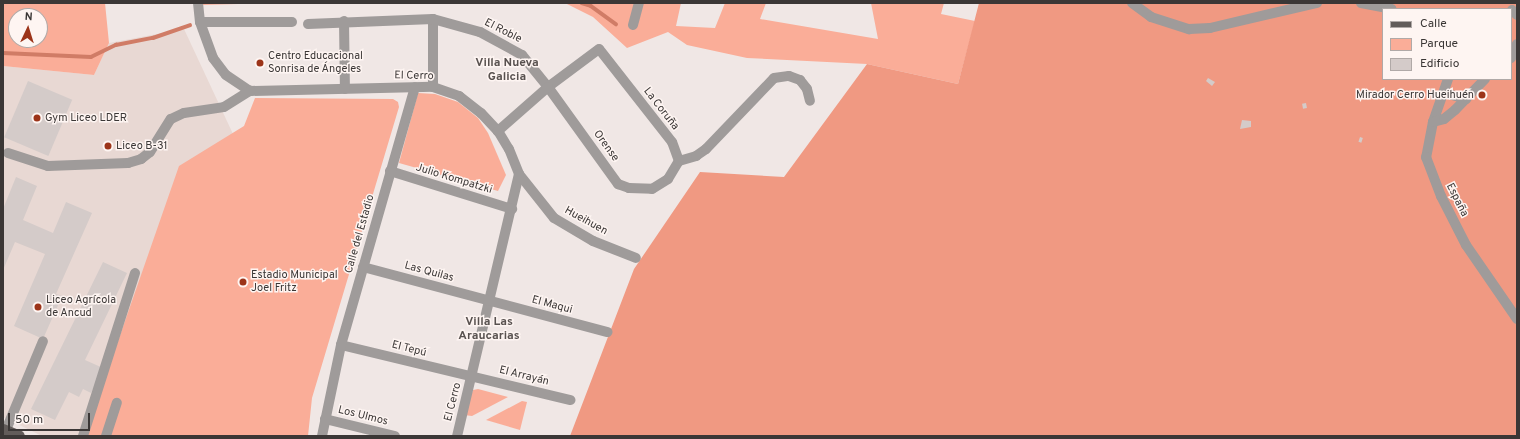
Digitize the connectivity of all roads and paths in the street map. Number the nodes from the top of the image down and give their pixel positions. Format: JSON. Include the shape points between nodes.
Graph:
{"nodes":[{"id":1,"x":198,"y":3,"type":"edge"},
{"id":2,"x":639,"y":3,"type":"edge"},
{"id":3,"x":1132,"y":3,"type":"edge"},
{"id":4,"x":1317,"y":3,"type":"edge"},
{"id":5,"x":1361,"y":3,"type":"edge"},
{"id":6,"x":1386,"y":8,"type":"edge"},
{"id":7,"x":433,"y":19,"type":"junction"},
{"id":8,"x":344,"y":21,"type":"junction"},
{"id":9,"x":200,"y":22,"type":"junction"},
{"id":10,"x":292,"y":22,"type":"dead end"},
{"id":11,"x":308,"y":24,"type":"dead end"},
{"id":12,"x":633,"y":25,"type":"dead end"},
{"id":13,"x":1517,"y":44,"type":"edge"},
{"id":14,"x":1512,"y":56,"type":"edge"},
{"id":15,"x":1448,"y":80,"type":"edge"},
{"id":16,"x":1485,"y":80,"type":"edge"},
{"id":17,"x":415,"y":87,"type":"junction"},
{"id":18,"x":433,"y":87,"type":"junction"},
{"id":19,"x":548,"y":87,"type":"junction"},
{"id":20,"x":345,"y":89,"type":"junction"},
{"id":21,"x":250,"y":91,"type":"junction"},
{"id":22,"x":1445,"y":93,"type":"junction"},
{"id":23,"x":1466,"y":99,"type":"junction"},
{"id":24,"x":810,"y":101,"type":"dead end"},
{"id":25,"x":1433,"y":122,"type":"junction"},
{"id":26,"x":498,"y":131,"type":"junction"},
{"id":27,"x":8,"y":153,"type":"dead end"},
{"id":28,"x":679,"y":161,"type":"junction"},
{"id":29,"x":390,"y":171,"type":"junction"},
{"id":30,"x":519,"y":174,"type":"junction"},
{"id":31,"x":512,"y":209,"type":"junction"},
{"id":32,"x":636,"y":258,"type":"dead end"},
{"id":33,"x":363,"y":267,"type":"junction"},
{"id":34,"x":135,"y":273,"type":"dead end"},
{"id":35,"x":490,"y":301,"type":"junction"},
{"id":36,"x":1517,"y":319,"type":"edge"},
{"id":37,"x":608,"y":332,"type":"dead end"},
{"id":38,"x":43,"y":340,"type":"dead end"},
{"id":39,"x":341,"y":345,"type":"junction"},
{"id":40,"x":472,"y":376,"type":"junction"},
{"id":41,"x":570,"y":400,"type":"dead end"},
{"id":42,"x":117,"y":403,"type":"dead end"},
{"id":43,"x":325,"y":419,"type":"junction"},
{"id":44,"x":4,"y":430,"type":"edge"},
{"id":45,"x":20,"y":436,"type":"edge"},
{"id":46,"x":83,"y":436,"type":"edge"},
{"id":47,"x":106,"y":436,"type":"edge"},
{"id":48,"x":322,"y":436,"type":"edge"},
{"id":49,"x":395,"y":436,"type":"edge"},
{"id":50,"x":457,"y":436,"type":"edge"}],
"edges":[{"from":1,"to":9,"type":"street"},
{"from":2,"to":12,"type":"street"},
{"from":3,"to":4,"type":"street","via":[[1150,17],[1190,29],[1210,28]]},
{"from":5,"to":6,"type":"street"},
{"from":7,"to":8,"type":"street","name":"El Roble"},
{"from":7,"to":18,"type":"street"},
{"from":7,"to":19,"type":"street","name":"El Roble","via":[[480,32],[512,48],[522,55]]},
{"from":8,"to":11,"type":"street","name":"El Roble"},
{"from":8,"to":20,"type":"street"},
{"from":9,"to":10,"type":"street"},
{"from":9,"to":21,"type":"street","via":[[219,67],[237,85]]},
{"from":13,"to":14,"type":"street"},
{"from":15,"to":22,"type":"street","name":"España"},
{"from":16,"to":23,"type":"street"},
{"from":17,"to":18,"type":"street","name":"El Cerro"},
{"from":17,"to":20,"type":"street","name":"El Cerro"},
{"from":17,"to":29,"type":"street","name":"Calle del Estadio"},
{"from":18,"to":26,"type":"street","name":"El Cerro","via":[[459,96],[481,113]]},
{"from":19,"to":26,"type":"street"},
{"from":19,"to":28,"type":"street","name":"Orense","via":[[618,184],[639,189],[661,185],[674,172]]},
{"from":19,"to":28,"type":"street","name":"La Coruña","via":[[599,49],[672,142]]},
{"from":20,"to":21,"type":"street","name":"El Cerro"},
{"from":21,"to":27,"type":"street","via":[[224,107],[184,112],[171,119],[150,152],[141,159],[128,163],[48,166]]},
{"from":22,"to":23,"type":"street"},
{"from":22,"to":25,"type":"street","name":"España"},
{"from":23,"to":25,"type":"street","via":[[1444,118]]},
{"from":24,"to":28,"type":"street","via":[[807,89],[800,80],[789,76],[774,78],[706,149],[691,158]]},
{"from":25,"to":36,"type":"street","name":"España","via":[[1426,157],[1432,175],[1466,245]]},
{"from":26,"to":30,"type":"street","name":"El Cerro"},
{"from":29,"to":31,"type":"street","name":"Julio Kompatzki"},
{"from":29,"to":33,"type":"street","name":"Calle del Estadio"},
{"from":30,"to":31,"type":"street","name":"El Cerro"},
{"from":30,"to":32,"type":"street","name":"Hueihuen","via":[[554,218],[593,240]]},
{"from":31,"to":35,"type":"street","name":"El Cerro"},
{"from":33,"to":35,"type":"street","name":"Las Quilas"},
{"from":33,"to":39,"type":"street","name":"Calle del Estadio"},
{"from":34,"to":46,"type":"street"},
{"from":35,"to":37,"type":"street","name":"El Maqui"},
{"from":35,"to":40,"type":"street","name":"El Cerro"},
{"from":38,"to":44,"type":"street"},
{"from":39,"to":40,"type":"street","name":"El Tepú"},
{"from":39,"to":43,"type":"street","name":"Calle del Estadio"},
{"from":40,"to":41,"type":"street","name":"El Arrayán"},
{"from":40,"to":50,"type":"street","name":"El Cerro"},
{"from":42,"to":47,"type":"street"},
{"from":43,"to":48,"type":"street","name":"Calle del Estadio"},
{"from":43,"to":49,"type":"street","name":"Los Ulmos"},
{"from":44,"to":45,"type":"main road"}]}
